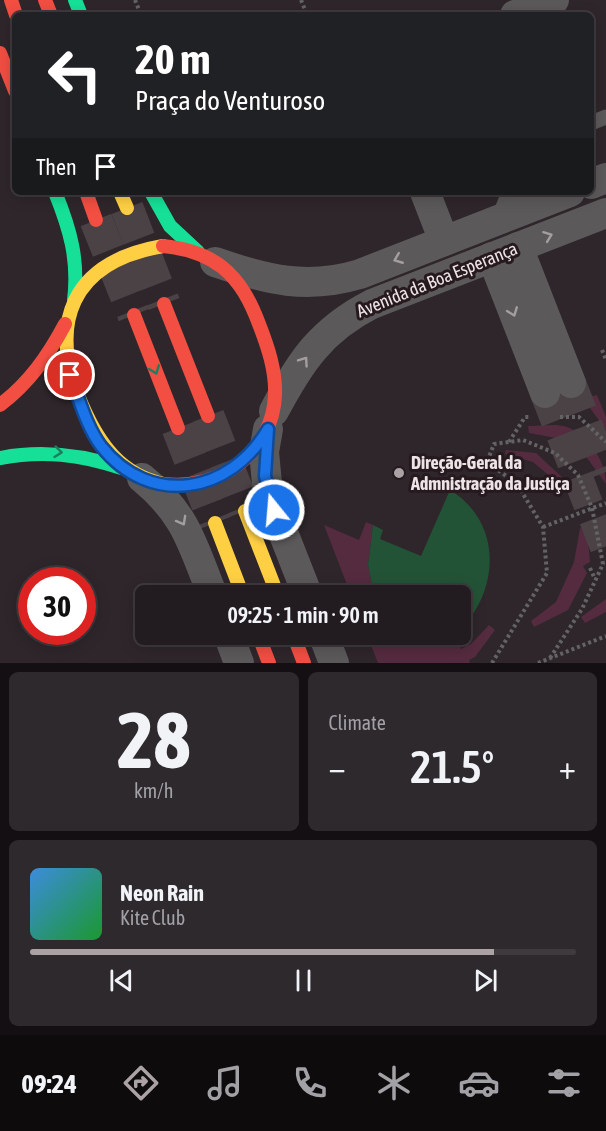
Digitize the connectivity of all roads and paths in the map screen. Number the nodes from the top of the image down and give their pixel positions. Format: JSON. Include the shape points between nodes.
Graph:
{"nodes":[{"id":1,"x":554,"y":0,"type":"edge"},
{"id":2,"x":523,"y":12,"type":"edge"},
{"id":3,"x":0,"y":53,"type":"edge"},
{"id":4,"x":12,"y":83,"type":"edge"},
{"id":5,"x":56,"y":195,"type":"edge"},
{"id":6,"x":87,"y":195,"type":"edge"},
{"id":7,"x":121,"y":195,"type":"edge"},
{"id":8,"x":152,"y":195,"type":"edge"},
{"id":9,"x":426,"y":195,"type":"edge"},
{"id":10,"x":508,"y":195,"type":"edge"},
{"id":11,"x":562,"y":195,"type":"edge"},
{"id":12,"x":126,"y":208,"type":"tunnel mouth"},
{"id":13,"x":606,"y":213,"type":"edge"},
{"id":14,"x":96,"y":220,"type":"tunnel mouth"},
{"id":15,"x":498,"y":220,"type":"junction"},
{"id":16,"x":444,"y":241,"type":"junction"},
{"id":17,"x":505,"y":252,"type":"junction"},
{"id":18,"x":207,"y":258,"type":"junction"},
{"id":19,"x":74,"y":302,"type":"junction"},
{"id":20,"x":164,"y":304,"type":"tunnel mouth"},
{"id":21,"x":134,"y":315,"type":"tunnel mouth"},
{"id":22,"x":67,"y":320,"type":"junction"},
{"id":23,"x":602,"y":350,"type":"dead end"},
{"id":24,"x":606,"y":360,"type":"edge"},
{"id":25,"x":552,"y":403,"type":"junction"},
{"id":26,"x":0,"y":405,"type":"edge"},
{"id":27,"x":207,"y":416,"type":"tunnel mouth"},
{"id":28,"x":271,"y":420,"type":"junction"},
{"id":29,"x":178,"y":428,"type":"tunnel mouth"},
{"id":30,"x":509,"y":442,"type":"junction"},
{"id":31,"x":606,"y":442,"type":"edge"},
{"id":32,"x":0,"y":458,"type":"edge"},
{"id":33,"x":134,"y":474,"type":"junction"},
{"id":34,"x":606,"y":503,"type":"edge"},
{"id":35,"x":592,"y":508,"type":"junction"},
{"id":36,"x":245,"y":512,"type":"tunnel mouth"},
{"id":37,"x":215,"y":524,"type":"tunnel mouth"},
{"id":38,"x":543,"y":527,"type":"junction"},
{"id":39,"x":590,"y":568,"type":"dead end"},
{"id":40,"x":596,"y":580,"type":"junction"},
{"id":41,"x":209,"y":585,"type":"edge"},
{"id":42,"x":239,"y":585,"type":"edge"},
{"id":43,"x":274,"y":585,"type":"edge"},
{"id":44,"x":304,"y":585,"type":"edge"},
{"id":45,"x":606,"y":636,"type":"edge"},
{"id":46,"x":232,"y":645,"type":"edge"},
{"id":47,"x":263,"y":645,"type":"edge"},
{"id":48,"x":297,"y":645,"type":"edge"},
{"id":49,"x":327,"y":645,"type":"edge"},
{"id":50,"x":550,"y":658,"type":"junction"},
{"id":51,"x":239,"y":663,"type":"edge"},
{"id":52,"x":270,"y":663,"type":"edge"},
{"id":53,"x":304,"y":663,"type":"edge"},
{"id":54,"x":334,"y":663,"type":"edge"},
{"id":55,"x":492,"y":663,"type":"edge"},
{"id":56,"x":538,"y":663,"type":"edge"}],
"edges":[{"from":1,"to":2,"type":"street"},
{"from":3,"to":4,"type":"main road"},
{"from":5,"to":19,"type":"main road","via":[[78,257]]},
{"from":6,"to":14,"type":"main road"},
{"from":7,"to":12,"type":"main road"},
{"from":8,"to":18,"type":"main road","via":[[166,223]]},
{"from":9,"to":16,"type":"street"},
{"from":10,"to":15,"type":"lane"},
{"from":11,"to":15,"type":"street","name":"Avenida da Boa Esperança"},
{"from":17,"to":13,"type":"street","name":"Avenida da Boa Esperança","one_way":true},
{"from":15,"to":16,"type":"street","name":"Avenida da Boa Esperança"},
{"from":16,"to":18,"type":"street","name":"Avenida da Boa Esperança","one_way":true,"via":[[360,274],[318,283],[250,274]]},
{"from":17,"to":25,"type":"street"},
{"from":28,"to":17,"type":"street","name":"Avenida da Boa Esperança","one_way":true,"via":[[291,379],[312,349],[349,316]]},
{"from":18,"to":19,"type":"main road","via":[[163,246],[126,253],[95,272]]},
{"from":18,"to":28,"type":"main road","via":[[242,288],[259,325],[276,375]]},
{"from":19,"to":22,"type":"main road"},
{"from":20,"to":27,"type":"main road"},
{"from":21,"to":29,"type":"main road","one_way":true},
{"from":22,"to":26,"type":"main road","via":[[30,380]]},
{"from":22,"to":33,"type":"main road","via":[[66,357],[99,443]]},
{"from":23,"to":24,"type":"path"},
{"from":25,"to":30,"type":"path","via":[[525,417]]},
{"from":25,"to":31,"type":"path","via":[[579,417]]},
{"from":28,"to":33,"type":"main road","via":[[246,459],[215,479],[178,486]]},
{"from":28,"to":44,"type":"street","via":[[264,452],[268,494]]},
{"from":30,"to":35,"type":"path","via":[[523,440],[555,453],[578,475]]},
{"from":30,"to":38,"type":"path","via":[[494,444],[487,462],[517,484]]},
{"from":32,"to":33,"type":"main road","one_way":true,"via":[[60,452],[93,458]]},
{"from":33,"to":41,"type":"street","one_way":true,"via":[[161,493],[186,526]]},
{"from":34,"to":35,"type":"path"},
{"from":35,"to":38,"type":"path"},
{"from":35,"to":40,"type":"path","via":[[603,564]]},
{"from":36,"to":43,"type":"main road"},
{"from":37,"to":42,"type":"main road"},
{"from":38,"to":55,"type":"path","via":[[547,573]]},
{"from":39,"to":40,"type":"path"},
{"from":40,"to":50,"type":"path"},
{"from":45,"to":50,"type":"path"},
{"from":46,"to":51,"type":"street"},
{"from":47,"to":52,"type":"main road"},
{"from":48,"to":53,"type":"main road"},
{"from":49,"to":54,"type":"street"},
{"from":50,"to":56,"type":"path"}]}
